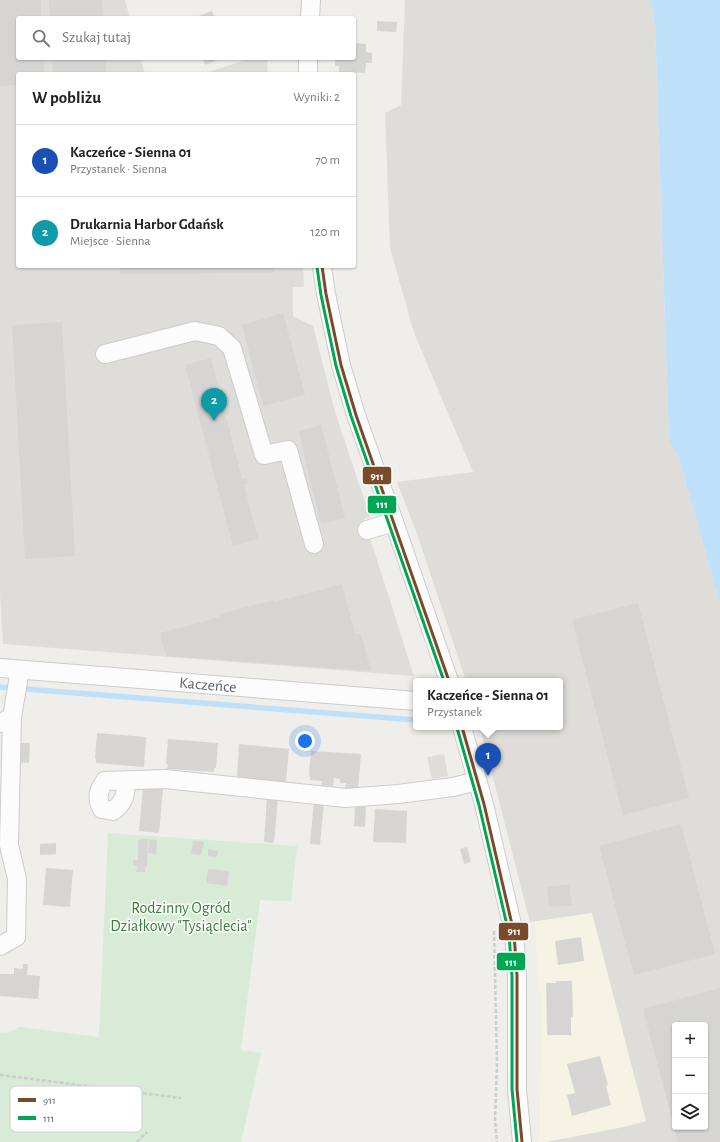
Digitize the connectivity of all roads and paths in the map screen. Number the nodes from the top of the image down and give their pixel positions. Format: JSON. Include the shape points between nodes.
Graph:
{"nodes":[{"id":1,"x":311,"y":0,"type":"edge"},
{"id":2,"x":310,"y":16,"type":"edge"},
{"id":3,"x":308,"y":60,"type":"edge"},
{"id":4,"x":308,"y":72,"type":"edge"},
{"id":5,"x":322,"y":268,"type":"edge"},
{"id":6,"x":105,"y":354,"type":"dead end"},
{"id":7,"x":394,"y":522,"type":"junction"},
{"id":8,"x":367,"y":530,"type":"dead end"},
{"id":9,"x":314,"y":544,"type":"dead end"},
{"id":10,"x":0,"y":668,"type":"edge"},
{"id":11,"x":19,"y":674,"type":"junction"},
{"id":12,"x":448,"y":678,"type":"edge"},
{"id":13,"x":413,"y":701,"type":"edge"},
{"id":14,"x":9,"y":714,"type":"edge"},
{"id":15,"x":463,"y":730,"type":"edge"},
{"id":16,"x":127,"y":780,"type":"dead end"},
{"id":17,"x":477,"y":781,"type":"junction"},
{"id":18,"x":494,"y":930,"type":"dead end"},
{"id":19,"x":0,"y":946,"type":"edge"},
{"id":20,"x":0,"y":1075,"type":"edge"},
{"id":21,"x":87,"y":1086,"type":"edge"},
{"id":22,"x":142,"y":1093,"type":"edge"},
{"id":23,"x":181,"y":1098,"type":"dead end"},
{"id":24,"x":146,"y":1132,"type":"dead end"},
{"id":25,"x":137,"y":1142,"type":"edge"},
{"id":26,"x":497,"y":1142,"type":"edge"},
{"id":27,"x":522,"y":1142,"type":"edge"}],
"edges":[{"from":1,"to":2,"type":"street"},
{"from":3,"to":4,"type":"street"},
{"from":5,"to":7,"type":"street","via":[[341,365]]},
{"from":6,"to":9,"type":"street","via":[[196,331],[219,336],[232,348],[264,455],[288,450]]},
{"from":7,"to":8,"type":"street"},
{"from":7,"to":12,"type":"street"},
{"from":10,"to":11,"type":"street","name":"Kaczeńce"},
{"from":11,"to":13,"type":"street","name":"Kaczeńce"},
{"from":11,"to":14,"type":"street"},
{"from":14,"to":19,"type":"street","via":[[9,845],[17,879],[16,937]]},
{"from":15,"to":17,"type":"street"},
{"from":16,"to":17,"type":"street","via":[[165,779],[346,798],[453,787]]},
{"from":17,"to":27,"type":"street","via":[[514,933],[517,976],[517,1089]]},
{"from":18,"to":26,"type":"path"},
{"from":20,"to":21,"type":"path"},
{"from":22,"to":23,"type":"path"},
{"from":24,"to":25,"type":"path"}]}
